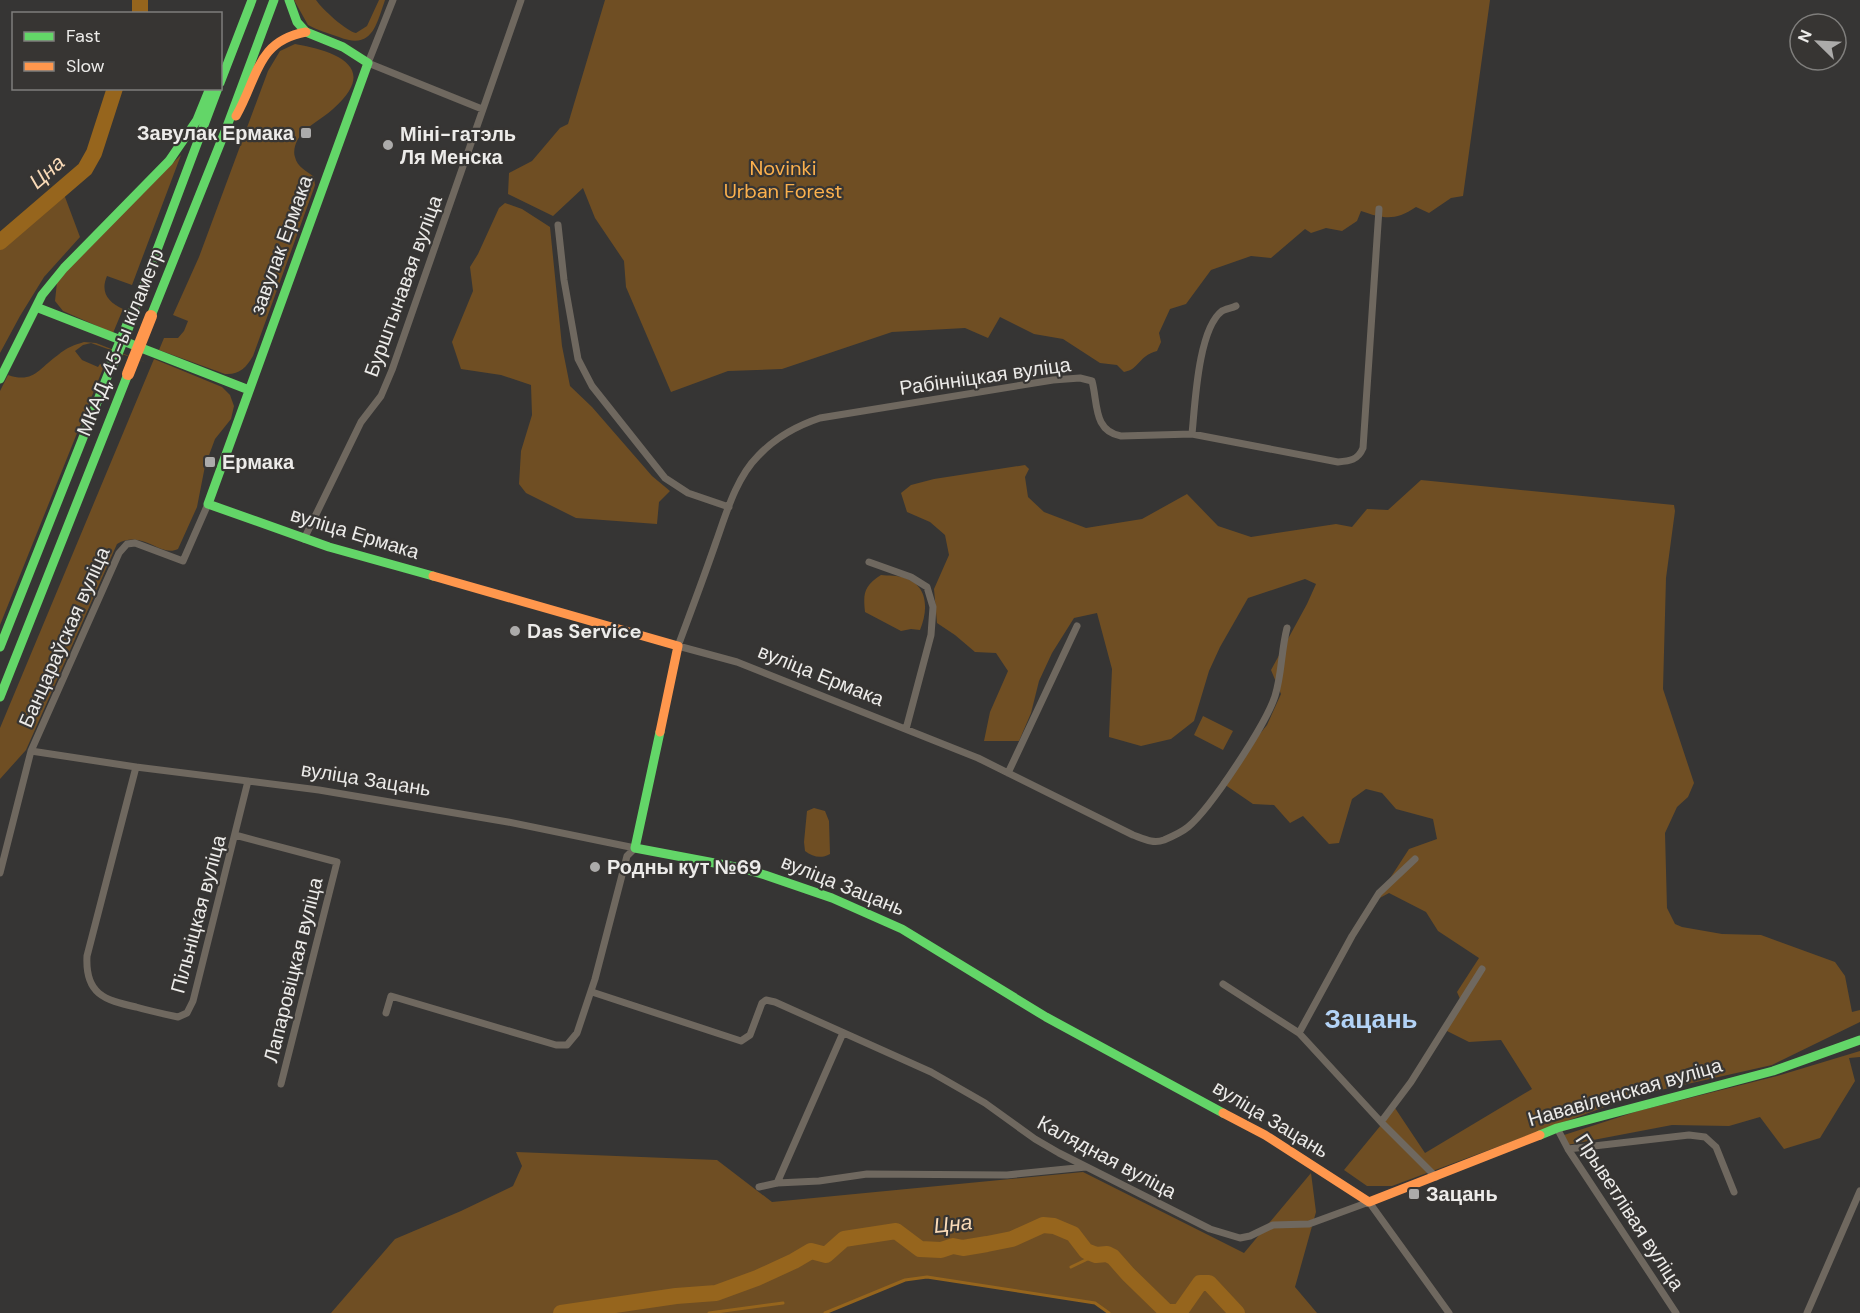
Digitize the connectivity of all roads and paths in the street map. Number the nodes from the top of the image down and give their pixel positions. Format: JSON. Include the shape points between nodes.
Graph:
{"nodes":[{"id":1,"x":252,"y":0,"type":"edge"},
{"id":2,"x":274,"y":0,"type":"edge"},
{"id":3,"x":289,"y":0,"type":"edge"},
{"id":4,"x":393,"y":0,"type":"edge"},
{"id":5,"x":521,"y":0,"type":"edge"},
{"id":6,"x":306,"y":32,"type":"junction"},
{"id":7,"x":235,"y":44,"type":"junction"},
{"id":8,"x":368,"y":63,"type":"junction"},
{"id":9,"x":222,"y":64,"type":"edge"},
{"id":10,"x":222,"y":78,"type":"edge"},
{"id":11,"x":209,"y":90,"type":"edge"},
{"id":12,"x":217,"y":90,"type":"edge"},
{"id":13,"x":482,"y":109,"type":"junction"},
{"id":14,"x":226,"y":129,"type":"junction"},
{"id":15,"x":1378,"y":209,"type":"dead end"},
{"id":16,"x":558,"y":225,"type":"dead end"},
{"id":17,"x":1236,"y":306,"type":"dead end"},
{"id":18,"x":36,"y":307,"type":"junction"},
{"id":19,"x":0,"y":379,"type":"edge"},
{"id":20,"x":249,"y":390,"type":"junction"},
{"id":21,"x":1192,"y":434,"type":"junction"},
{"id":22,"x":208,"y":504,"type":"junction"},
{"id":23,"x":729,"y":507,"type":"junction"},
{"id":24,"x":304,"y":539,"type":"junction"},
{"id":25,"x":869,"y":562,"type":"dead end"},
{"id":26,"x":1077,"y":626,"type":"dead end"},
{"id":27,"x":1287,"y":628,"type":"dead end"},
{"id":28,"x":678,"y":646,"type":"junction"},
{"id":29,"x":0,"y":647,"type":"edge"},
{"id":30,"x":0,"y":697,"type":"edge"},
{"id":31,"x":906,"y":729,"type":"junction"},
{"id":32,"x":31,"y":751,"type":"junction"},
{"id":33,"x":136,"y":767,"type":"junction"},
{"id":34,"x":1008,"y":773,"type":"junction"},
{"id":35,"x":248,"y":781,"type":"junction"},
{"id":36,"x":235,"y":835,"type":"junction"},
{"id":37,"x":635,"y":848,"type":"junction"},
{"id":38,"x":1416,"y":859,"type":"dead end"},
{"id":39,"x":0,"y":873,"type":"edge"},
{"id":40,"x":1482,"y":969,"type":"dead end"},
{"id":41,"x":1223,"y":984,"type":"dead end"},
{"id":42,"x":592,"y":992,"type":"junction"},
{"id":43,"x":386,"y":1013,"type":"dead end"},
{"id":44,"x":843,"y":1033,"type":"junction"},
{"id":45,"x":1299,"y":1033,"type":"junction"},
{"id":46,"x":1860,"y":1040,"type":"edge"},
{"id":47,"x":281,"y":1084,"type":"dead end"},
{"id":48,"x":1381,"y":1122,"type":"junction"},
{"id":49,"x":1557,"y":1128,"type":"junction"},
{"id":50,"x":1568,"y":1149,"type":"junction"},
{"id":51,"x":1086,"y":1167,"type":"junction"},
{"id":52,"x":1436,"y":1177,"type":"junction"},
{"id":53,"x":777,"y":1184,"type":"junction"},
{"id":54,"x":759,"y":1187,"type":"dead end"},
{"id":55,"x":1860,"y":1191,"type":"edge"},
{"id":56,"x":1734,"y":1192,"type":"dead end"},
{"id":57,"x":1370,"y":1202,"type":"junction"},
{"id":58,"x":1449,"y":1313,"type":"edge"},
{"id":59,"x":1676,"y":1313,"type":"edge"},
{"id":60,"x":1806,"y":1313,"type":"edge"}],
"edges":[{"from":1,"to":7,"type":"main road"},
{"from":2,"to":14,"type":"main road","name":"МКАД, 45-ы кіламетр"},
{"from":3,"to":6,"type":"main road","via":[[297,22]]},
{"from":4,"to":8,"type":"street","name":"завулак Ермака"},
{"from":5,"to":13,"type":"street","name":"Бурштынавая вуліца"},
{"from":6,"to":8,"type":"main road","via":[[343,47]]},
{"from":6,"to":14,"type":"main road","via":[[289,34],[266,53],[246,102]]},
{"from":7,"to":9,"type":"main road"},
{"from":7,"to":10,"type":"main road"},
{"from":8,"to":13,"type":"street"},
{"from":8,"to":20,"type":"main road","name":"завулак Ермака"},
{"from":11,"to":18,"type":"main road","via":[[197,120],[169,161],[64,268]]},
{"from":12,"to":29,"type":"main road","name":"МКАД, 45-ы кіламетр","bridge":true},
{"from":13,"to":24,"type":"street","name":"Бурштынавая вуліца","via":[[392,370],[381,396],[361,422]]},
{"from":14,"to":30,"type":"main road","name":"МКАД, 45-ы кіламетр","bridge":true},
{"from":15,"to":21,"type":"street","name":"Рабінніцкая вуліца","via":[[1360,455],[1338,462]]},
{"from":16,"to":23,"type":"street","via":[[578,359],[592,386],[665,478],[688,493]]},
{"from":17,"to":21,"type":"street","via":[[1222,311],[1201,353]]},
{"from":18,"to":19,"type":"main road"},
{"from":18,"to":20,"type":"main road"},
{"from":20,"to":22,"type":"main road","name":"завулак Ермака"},
{"from":21,"to":23,"type":"street","name":"Рабінніцкая вуліца","via":[[1111,434],[1101,424],[1092,381],[1053,380],[803,424],[756,458]]},
{"from":22,"to":24,"type":"main road","name":"вуліца Ермака"},
{"from":22,"to":32,"type":"street","name":"Банцараўская вуліца","via":[[183,561],[135,543],[123,546]]},
{"from":23,"to":28,"type":"street","name":"Рабінніцкая вуліца"},
{"from":24,"to":28,"type":"main road","name":"вуліца Ермака"},
{"from":25,"to":31,"type":"street","via":[[927,587],[933,607],[931,635]]},
{"from":26,"to":34,"type":"street"},
{"from":27,"to":34,"type":"street","name":"вуліца Ермака","via":[[1281,673],[1267,716],[1202,810],[1187,828],[1164,840],[1152,842],[1133,835]]},
{"from":28,"to":31,"type":"street","name":"вуліца Ермака","via":[[737,662]]},
{"from":28,"to":37,"type":"main road"},
{"from":31,"to":34,"type":"street","name":"вуліца Ермака"},
{"from":32,"to":33,"type":"street","name":"вуліца Зацань"},
{"from":32,"to":39,"type":"street","name":"Банцараўская вуліца"},
{"from":33,"to":35,"type":"street","name":"вуліца Зацань"},
{"from":33,"to":36,"type":"street","name":"Пільніцкая вуліца","via":[[87,956],[87,970],[95,991],[114,1002],[178,1017],[187,1013]]},
{"from":35,"to":36,"type":"street","name":"Пільніцкая вуліца"},
{"from":35,"to":37,"type":"street","name":"вуліца Зацань","via":[[484,818]]},
{"from":36,"to":47,"type":"street","name":"Лапаровіцкая вуліца","via":[[337,862]]},
{"from":37,"to":42,"type":"street","via":[[627,856]]},
{"from":37,"to":57,"type":"main road","name":"вуліца Зацань","via":[[741,868],[832,898],[892,925],[1046,1017],[1265,1135]]},
{"from":38,"to":45,"type":"street","via":[[1379,893]]},
{"from":40,"to":48,"type":"street","via":[[1411,1082]]},
{"from":41,"to":45,"type":"street"},
{"from":42,"to":43,"type":"street","via":[[575,1037],[565,1045],[391,996]]},
{"from":42,"to":44,"type":"street","name":"Калядная вуліца","via":[[741,1041],[750,1035],[766,1000]]},
{"from":44,"to":51,"type":"street","name":"Калядная вуліца","via":[[931,1072]]},
{"from":44,"to":53,"type":"street"},
{"from":45,"to":48,"type":"street"},
{"from":46,"to":49,"type":"main road","name":"Нававіленская вуліца","via":[[1773,1071]]},
{"from":48,"to":52,"type":"street"},
{"from":49,"to":50,"type":"street","name":"Прыветлівая вуліца"},
{"from":49,"to":52,"type":"main road","name":"Нававіленская вуліца"},
{"from":50,"to":56,"type":"street","via":[[1689,1135],[1705,1137],[1716,1147]]},
{"from":50,"to":59,"type":"street","name":"Прыветлівая вуліца"},
{"from":51,"to":53,"type":"street","via":[[1007,1175],[867,1174]]},
{"from":51,"to":57,"type":"street","name":"Калядная вуліца","via":[[1209,1229],[1240,1238],[1272,1225],[1309,1224]]},
{"from":52,"to":57,"type":"main road","name":"Нававіленская вуліца"},
{"from":53,"to":54,"type":"street"},
{"from":55,"to":60,"type":"street"},
{"from":57,"to":58,"type":"street","name":"вуліца Зацань"}]}
